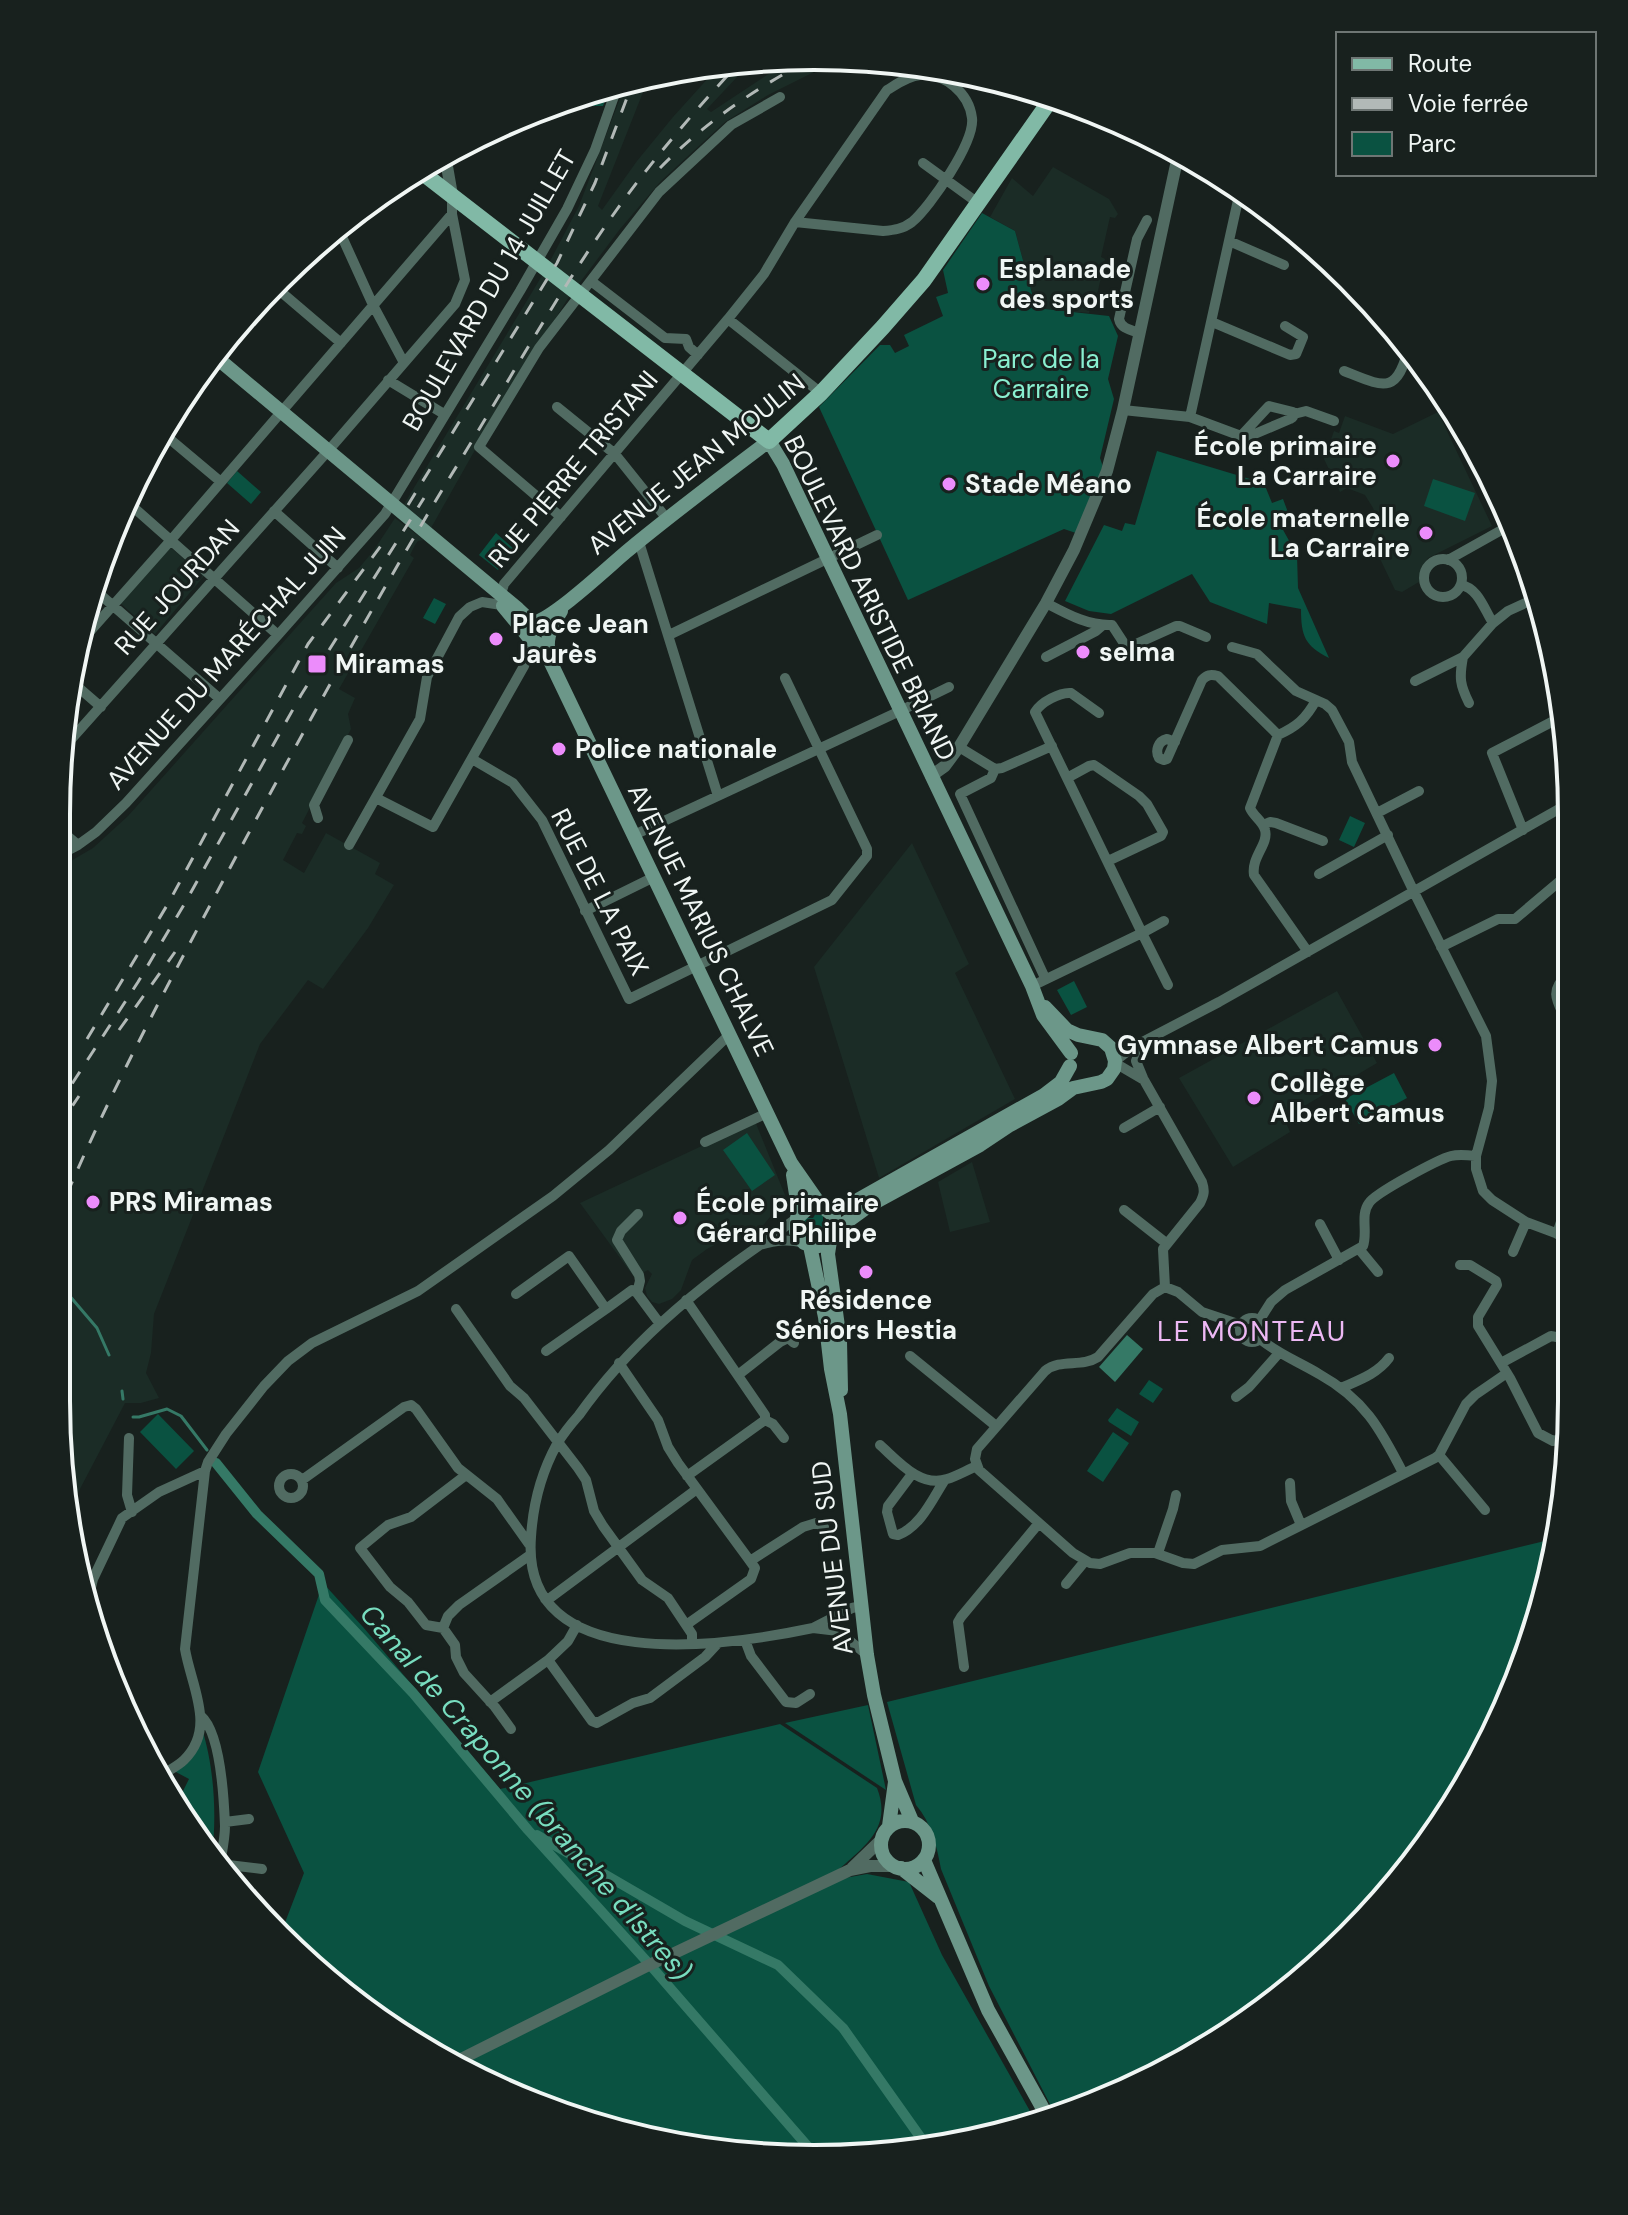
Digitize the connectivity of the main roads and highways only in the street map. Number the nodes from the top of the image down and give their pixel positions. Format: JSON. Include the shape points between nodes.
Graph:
{"nodes":[{"id":1,"x":1046,"y":107,"type":"edge"},
{"id":2,"x":429,"y":178,"type":"edge"},
{"id":3,"x":223,"y":363,"type":"edge"},
{"id":4,"x":769,"y":441,"type":"junction"},
{"id":5,"x":498,"y":596,"type":"junction"},
{"id":6,"x":538,"y":633,"type":"junction"},
{"id":7,"x":1038,"y":1000,"type":"junction"},
{"id":8,"x":1089,"y":1038,"type":"junction"},
{"id":9,"x":1070,"y":1059,"type":"junction"},
{"id":10,"x":1089,"y":1084,"type":"junction"},
{"id":11,"x":791,"y":1163,"type":"junction"},
{"id":12,"x":823,"y":1207,"type":"junction"},
{"id":13,"x":798,"y":1216,"type":"junction"},
{"id":14,"x":833,"y":1236,"type":"junction"},
{"id":15,"x":807,"y":1244,"type":"junction"},
{"id":16,"x":840,"y":1414,"type":"junction"},
{"id":17,"x":895,"y":1781,"type":"junction"},
{"id":18,"x":912,"y":1821,"type":"junction"},
{"id":19,"x":889,"y":1826,"type":"junction"},
{"id":20,"x":924,"y":1860,"type":"junction"},
{"id":21,"x":898,"y":1867,"type":"junction"},
{"id":22,"x":939,"y":1898,"type":"junction"},
{"id":23,"x":1043,"y":2109,"type":"edge"}],
"edges":[{"from":1,"to":4,"type":"main road","name":"AVENUE JEAN MOULIN","via":[[924,280],[821,393]]},
{"from":2,"to":4,"type":"main road","name":"BOULEVARD ARISTIDE BRIAND"},
{"from":3,"to":5,"type":"main road"},
{"from":4,"to":6,"type":"main road","name":"AVENUE JEAN MOULIN","via":[[569,600]]},
{"from":4,"to":7,"type":"main road","name":"BOULEVARD ARISTIDE BRIAND","via":[[931,776],[1038,982]]},
{"from":5,"to":6,"type":"main road"},
{"from":5,"to":6,"type":"main road","via":[[518,609]]},
{"from":6,"to":11,"type":"main road","name":"AVENUE MARIUS CHALVE"},
{"from":7,"to":8,"type":"main road","name":"BOULEVARD ARISTIDE BRIAND","via":[[1067,1030]]},
{"from":7,"to":9,"type":"main road","name":"BOULEVARD ARISTIDE BRIAND"},
{"from":8,"to":9,"type":"main road","via":[[1078,1043]]},
{"from":8,"to":10,"type":"main road","via":[[1107,1044],[1114,1054],[1113,1067],[1101,1082]]},
{"from":9,"to":10,"type":"main road","via":[[1079,1079]]},
{"from":9,"to":12,"type":"main road","via":[[1061,1082],[1044,1095],[845,1207]]},
{"from":10,"to":14,"type":"main road","via":[[1073,1088],[870,1205]]},
{"from":11,"to":12,"type":"main road","name":"AVENUE MARIUS CHALVE"},
{"from":11,"to":13,"type":"main road","name":"AVENUE MARIUS CHALVE"},
{"from":12,"to":13,"type":"main road","via":[[809,1207]]},
{"from":12,"to":14,"type":"main road","via":[[836,1221]]},
{"from":13,"to":15,"type":"main road","via":[[796,1232]]},
{"from":14,"to":15,"type":"main road","via":[[821,1246]]},
{"from":14,"to":16,"type":"main road","name":"AVENUE DU SUD","via":[[828,1254],[840,1341]]},
{"from":15,"to":16,"type":"main road","name":"AVENUE DU SUD"},
{"from":16,"to":17,"type":"main road","name":"AVENUE DU SUD","via":[[867,1655]]},
{"from":17,"to":18,"type":"main road"},
{"from":17,"to":19,"type":"main road"},
{"from":18,"to":19,"type":"main road"},
{"from":18,"to":20,"type":"main road","via":[[928,1837]]},
{"from":19,"to":21,"type":"main road","via":[[881,1840],[884,1855]]},
{"from":20,"to":21,"type":"main road","via":[[911,1868]]},
{"from":20,"to":22,"type":"main road"},
{"from":21,"to":22,"type":"main road"},
{"from":22,"to":23,"type":"main road","via":[[988,2010]]}]}
